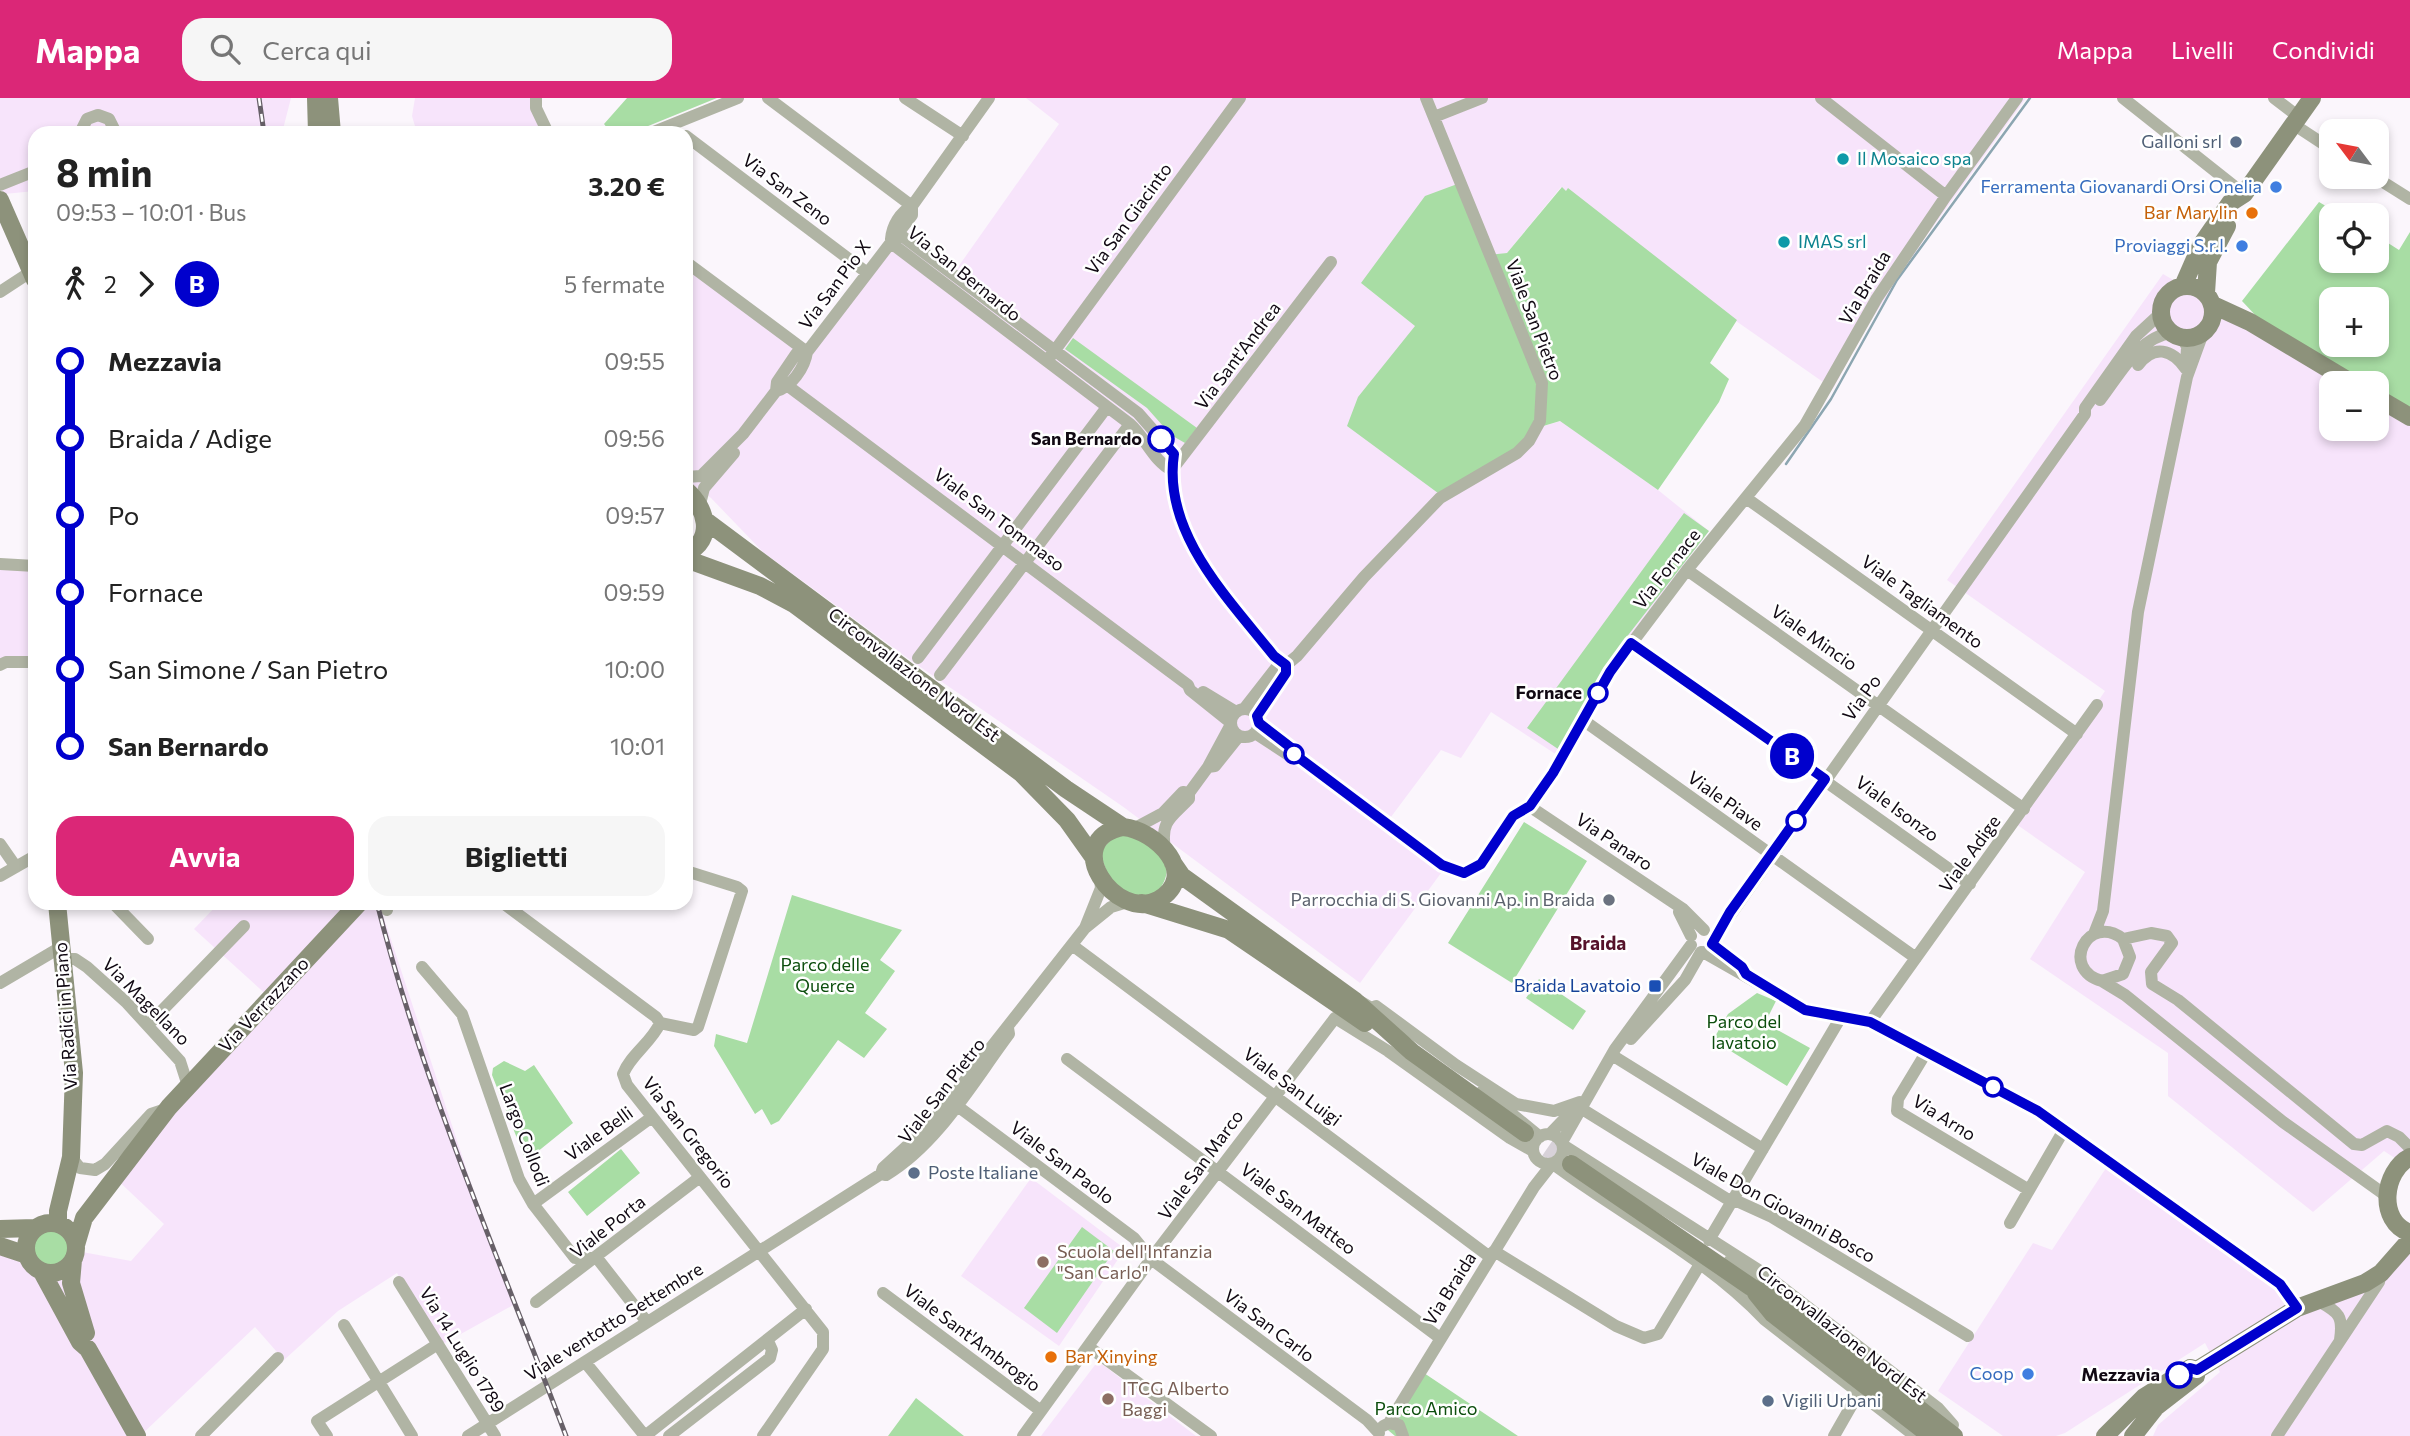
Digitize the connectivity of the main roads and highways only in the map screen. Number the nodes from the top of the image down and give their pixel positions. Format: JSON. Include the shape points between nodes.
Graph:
{"nodes":[{"id":1,"x":316,"y":98,"type":"edge"},
{"id":2,"x":329,"y":98,"type":"edge"},
{"id":3,"x":2312,"y":98,"type":"edge"},
{"id":4,"x":317,"y":126,"type":"edge"},
{"id":5,"x":331,"y":126,"type":"edge"},
{"id":6,"x":2242,"y":196,"type":"junction"},
{"id":7,"x":0,"y":200,"type":"edge"},
{"id":8,"x":28,"y":262,"type":"edge"},
{"id":9,"x":2183,"y":286,"type":"junction"},
{"id":10,"x":2209,"y":299,"type":"junction"},
{"id":11,"x":2206,"y":329,"type":"junction"},
{"id":12,"x":2276,"y":339,"type":"junction"},
{"id":13,"x":2331,"y":371,"type":"edge"},
{"id":14,"x":2389,"y":405,"type":"edge"},
{"id":15,"x":2410,"y":417,"type":"edge"},
{"id":16,"x":693,"y":499,"type":"edge"},
{"id":17,"x":703,"y":513,"type":"junction"},
{"id":18,"x":693,"y":547,"type":"edge"},
{"id":19,"x":693,"y":562,"type":"edge"},
{"id":20,"x":1129,"y":827,"type":"junction"},
{"id":21,"x":1169,"y":855,"type":"junction"},
{"id":22,"x":1094,"y":858,"type":"junction"},
{"id":23,"x":1137,"y":902,"type":"junction"},
{"id":24,"x":58,"y":910,"type":"edge"},
{"id":25,"x":352,"y":910,"type":"edge"},
{"id":26,"x":1345,"y":1010,"type":"junction"},
{"id":27,"x":169,"y":1107,"type":"junction"},
{"id":28,"x":70,"y":1129,"type":"junction"},
{"id":29,"x":1538,"y":1135,"type":"tunnel mouth"},
{"id":30,"x":1553,"y":1164,"type":"tunnel mouth"},
{"id":31,"x":2400,"y":1164,"type":"edge"},
{"id":32,"x":49,"y":1225,"type":"junction"},
{"id":33,"x":0,"y":1229,"type":"edge"},
{"id":34,"x":2404,"y":1229,"type":"edge"},
{"id":35,"x":2410,"y":1240,"type":"edge"},
{"id":36,"x":0,"y":1246,"type":"edge"},
{"id":37,"x":74,"y":1252,"type":"junction"},
{"id":38,"x":27,"y":1255,"type":"junction"},
{"id":39,"x":2383,"y":1271,"type":"junction"},
{"id":40,"x":43,"y":1272,"type":"junction"},
{"id":41,"x":1747,"y":1292,"type":"junction"},
{"id":42,"x":88,"y":1349,"type":"junction"},
{"id":43,"x":2197,"y":1370,"type":"junction"},
{"id":44,"x":137,"y":1436,"type":"edge"},
{"id":45,"x":1931,"y":1436,"type":"edge"},
{"id":46,"x":1955,"y":1436,"type":"edge"},
{"id":47,"x":2105,"y":1436,"type":"edge"},
{"id":48,"x":2133,"y":1436,"type":"edge"}],
"edges":[{"from":1,"to":4,"type":"main road"},
{"from":2,"to":5,"type":"main road"},
{"from":3,"to":6,"type":"main road"},
{"from":6,"to":9,"type":"main road","via":[[2230,203],[2201,245]]},
{"from":6,"to":10,"type":"main road","via":[[2240,209],[2208,262]]},
{"from":7,"to":8,"type":"main road"},
{"from":9,"to":10,"type":"main road","via":[[2195,287]]},
{"from":9,"to":11,"type":"main road","via":[[2169,292],[2161,313],[2177,335]]},
{"from":10,"to":11,"type":"main road"},
{"from":10,"to":12,"type":"main road"},
{"from":11,"to":12,"type":"main road","via":[[2217,321],[2229,322]]},
{"from":12,"to":13,"type":"main road"},
{"from":14,"to":15,"type":"main road"},
{"from":16,"to":17,"type":"main road","name":"Circonvallazione Nord Est"},
{"from":17,"to":18,"type":"main road","via":[[702,539]]},
{"from":17,"to":20,"type":"main road","name":"Circonvallazione Nord Est","via":[[1066,789]]},
{"from":19,"to":22,"type":"main road","name":"Circonvallazione Nord Est","via":[[794,604],[1021,774],[1068,820]]},
{"from":20,"to":21,"type":"main road"},
{"from":20,"to":22,"type":"main road","via":[[1103,835]]},
{"from":21,"to":23,"type":"main road","via":[[1174,877],[1166,894]]},
{"from":21,"to":26,"type":"main road","via":[[1182,876]]},
{"from":22,"to":23,"type":"main road","via":[[1100,879],[1122,898]]},
{"from":23,"to":26,"type":"main road","via":[[1229,930]]},
{"from":24,"to":28,"type":"main road","name":"Via Radici in Piano","via":[[74,1073]]},
{"from":25,"to":27,"type":"main road","name":"Via Verrazzano"},
{"from":26,"to":29,"type":"main road"},
{"from":27,"to":32,"type":"main road","name":"Via Verrazzano"},
{"from":27,"to":37,"type":"main road","name":"Via Verrazzano","via":[[84,1218]]},
{"from":28,"to":32,"type":"main road","name":"Via Radici in Piano"},
{"from":28,"to":32,"type":"main road","name":"Via Radici in Piano","via":[[71,1157],[58,1211]]},
{"from":30,"to":41,"type":"main road","name":"Circonvallazione Nord Est"},
{"from":31,"to":34,"type":"main road","via":[[2388,1197],[2389,1209]]},
{"from":32,"to":33,"type":"main road"},
{"from":32,"to":37,"type":"main road","via":[[69,1230]]},
{"from":32,"to":38,"type":"main road","name":"Via Radici in Piano","via":[[28,1238]]},
{"from":34,"to":39,"type":"main road"},
{"from":35,"to":39,"type":"main road"},
{"from":36,"to":38,"type":"main road"},
{"from":37,"to":40,"type":"main road","via":[[57,1272]]},
{"from":37,"to":42,"type":"main road","via":[[71,1283]]},
{"from":38,"to":40,"type":"main road"},
{"from":39,"to":43,"type":"main road","via":[[2365,1283],[2297,1308]]},
{"from":40,"to":42,"type":"main road"},
{"from":41,"to":45,"type":"main road","name":"Circonvallazione Nord Est"},
{"from":41,"to":46,"type":"main road","name":"Circonvallazione Nord Est","via":[[1783,1303]]},
{"from":42,"to":44,"type":"main road"},
{"from":43,"to":47,"type":"main road","via":[[2190,1368],[2144,1397]]},
{"from":43,"to":48,"type":"main road","via":[[2197,1376],[2156,1407]]}]}
